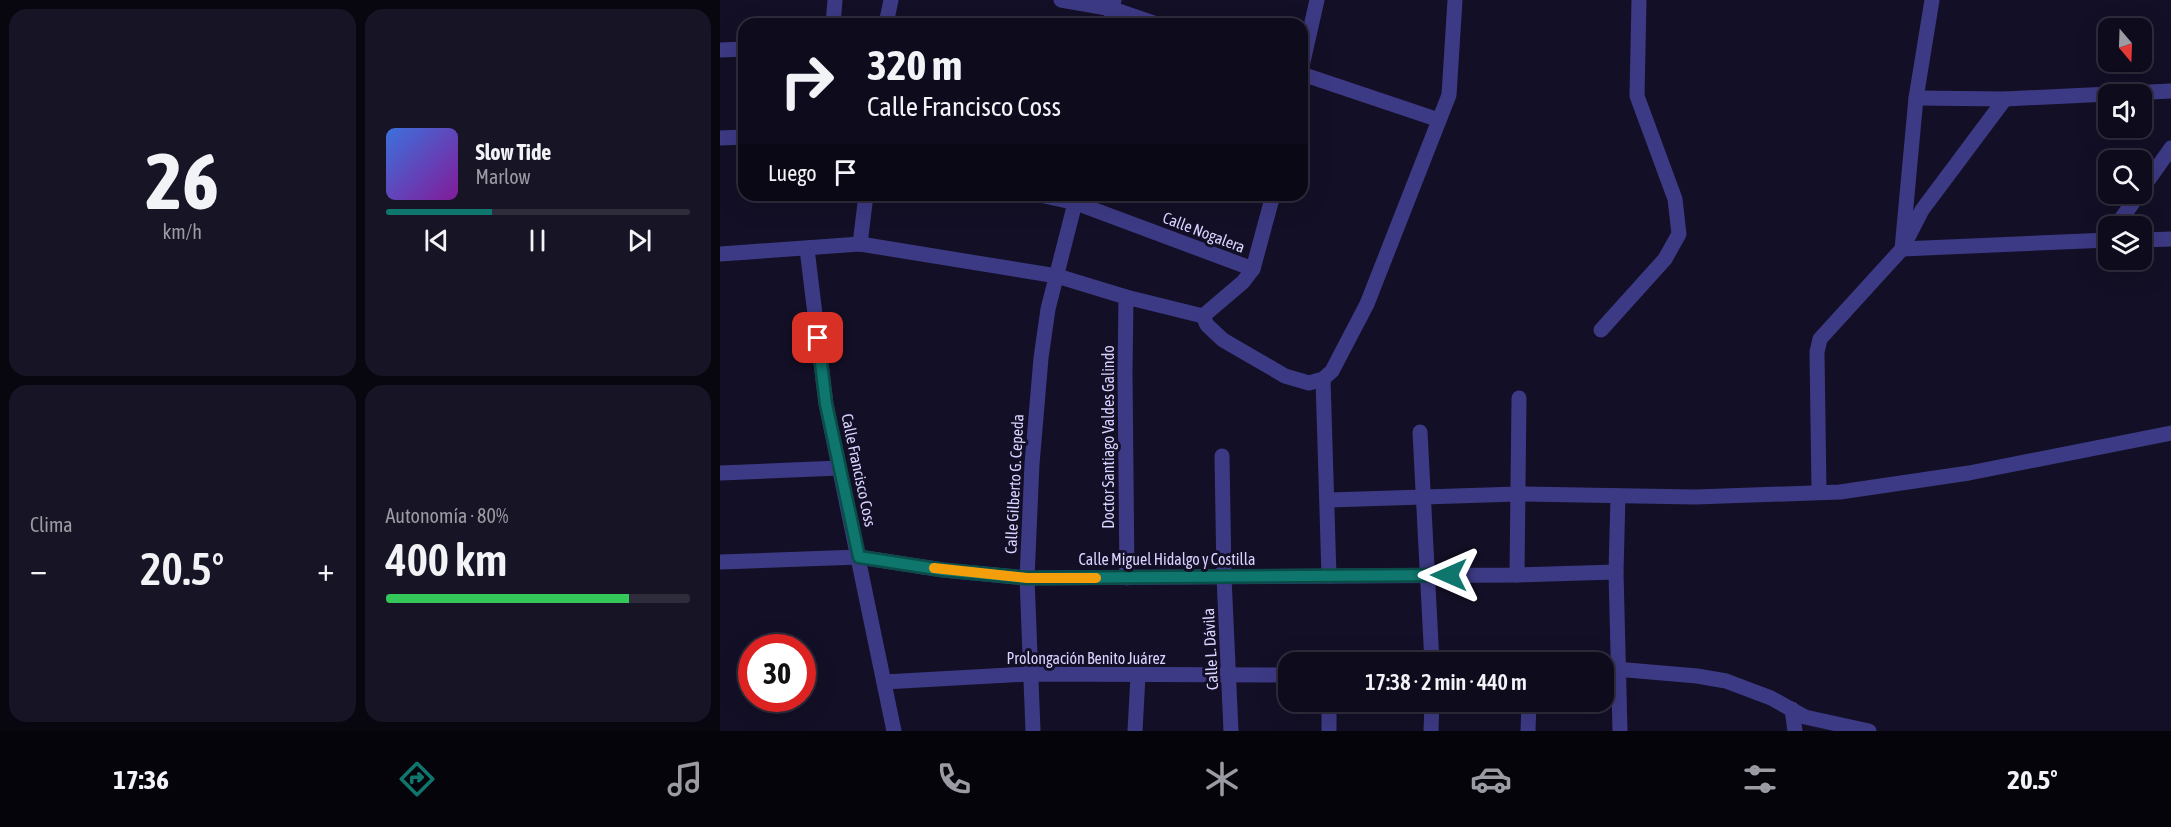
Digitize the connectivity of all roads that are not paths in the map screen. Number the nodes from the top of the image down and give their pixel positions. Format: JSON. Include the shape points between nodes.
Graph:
{"nodes":[{"id":1,"x":836,"y":0,"type":"edge"},
{"id":2,"x":891,"y":0,"type":"edge"},
{"id":3,"x":1061,"y":0,"type":"edge"},
{"id":4,"x":1317,"y":0,"type":"edge"},
{"id":5,"x":1455,"y":0,"type":"edge"},
{"id":6,"x":1639,"y":0,"type":"edge"},
{"id":7,"x":1932,"y":0,"type":"edge"},
{"id":8,"x":1112,"y":11,"type":"edge"},
{"id":9,"x":834,"y":18,"type":"edge"},
{"id":10,"x":887,"y":18,"type":"edge"},
{"id":11,"x":1136,"y":18,"type":"edge"},
{"id":12,"x":1308,"y":40,"type":"edge"},
{"id":13,"x":738,"y":49,"type":"edge"},
{"id":14,"x":720,"y":50,"type":"edge"},
{"id":15,"x":1308,"y":76,"type":"edge"},
{"id":16,"x":2171,"y":92,"type":"edge"},
{"id":17,"x":1916,"y":98,"type":"junction"},
{"id":18,"x":2005,"y":99,"type":"junction"},
{"id":19,"x":1439,"y":120,"type":"junction"},
{"id":20,"x":738,"y":137,"type":"edge"},
{"id":21,"x":720,"y":138,"type":"edge"},
{"id":22,"x":2171,"y":148,"type":"edge"},
{"id":23,"x":2152,"y":175,"type":"edge"},
{"id":24,"x":865,"y":201,"type":"edge"},
{"id":25,"x":1076,"y":201,"type":"edge"},
{"id":26,"x":1082,"y":201,"type":"edge"},
{"id":27,"x":1271,"y":201,"type":"edge"},
{"id":28,"x":2098,"y":239,"type":"edge"},
{"id":29,"x":2171,"y":239,"type":"edge"},
{"id":30,"x":2152,"y":240,"type":"edge"},
{"id":31,"x":860,"y":244,"type":"junction"},
{"id":32,"x":807,"y":249,"type":"junction"},
{"id":33,"x":1902,"y":249,"type":"junction"},
{"id":34,"x":720,"y":254,"type":"edge"},
{"id":35,"x":1252,"y":269,"type":"junction"},
{"id":36,"x":1057,"y":276,"type":"junction"},
{"id":37,"x":1126,"y":297,"type":"junction"},
{"id":38,"x":1203,"y":316,"type":"junction"},
{"id":39,"x":1601,"y":330,"type":"dead end"},
{"id":40,"x":1323,"y":379,"type":"junction"},
{"id":41,"x":1519,"y":398,"type":"dead end"},
{"id":42,"x":1420,"y":432,"type":"dead end"},
{"id":43,"x":2171,"y":433,"type":"edge"},
{"id":44,"x":1222,"y":456,"type":"dead end"},
{"id":45,"x":839,"y":468,"type":"junction"},
{"id":46,"x":720,"y":473,"type":"edge"},
{"id":47,"x":1820,"y":492,"type":"junction"},
{"id":48,"x":1518,"y":494,"type":"junction"},
{"id":49,"x":1618,"y":496,"type":"junction"},
{"id":50,"x":1426,"y":498,"type":"junction"},
{"id":51,"x":1329,"y":500,"type":"junction"},
{"id":52,"x":859,"y":557,"type":"junction"},
{"id":53,"x":720,"y":562,"type":"edge"},
{"id":54,"x":1616,"y":572,"type":"junction"},
{"id":55,"x":1426,"y":575,"type":"junction"},
{"id":56,"x":1517,"y":575,"type":"junction"},
{"id":57,"x":1329,"y":576,"type":"junction"},
{"id":58,"x":1224,"y":577,"type":"junction"},
{"id":59,"x":1027,"y":578,"type":"junction"},
{"id":60,"x":1127,"y":578,"type":"junction"},
{"id":61,"x":1431,"y":652,"type":"edge"},
{"id":62,"x":1612,"y":652,"type":"edge"},
{"id":63,"x":1614,"y":668,"type":"edge"},
{"id":64,"x":1029,"y":674,"type":"junction"},
{"id":65,"x":1278,"y":675,"type":"edge"},
{"id":66,"x":1138,"y":676,"type":"junction"},
{"id":67,"x":1230,"y":677,"type":"junction"},
{"id":68,"x":884,"y":682,"type":"junction"},
{"id":69,"x":1614,"y":689,"type":"edge"},
{"id":70,"x":1792,"y":709,"type":"junction"},
{"id":71,"x":1329,"y":712,"type":"edge"},
{"id":72,"x":1432,"y":712,"type":"edge"},
{"id":73,"x":1529,"y":712,"type":"edge"},
{"id":74,"x":894,"y":731,"type":"edge"},
{"id":75,"x":1033,"y":731,"type":"edge"},
{"id":76,"x":1135,"y":731,"type":"edge"},
{"id":77,"x":1231,"y":731,"type":"edge"},
{"id":78,"x":1329,"y":731,"type":"edge"},
{"id":79,"x":1431,"y":731,"type":"edge"},
{"id":80,"x":1528,"y":731,"type":"edge"},
{"id":81,"x":1620,"y":731,"type":"edge"},
{"id":82,"x":1795,"y":731,"type":"edge"},
{"id":83,"x":1869,"y":731,"type":"edge"}],
"edges":[{"from":1,"to":9,"type":"street"},
{"from":2,"to":10,"type":"street"},
{"from":3,"to":8,"type":"street"},
{"from":4,"to":12,"type":"street"},
{"from":5,"to":19,"type":"street","via":[[1451,79]]},
{"from":6,"to":39,"type":"street","via":[[1636,96],[1675,199],[1679,234],[1665,259]]},
{"from":7,"to":17,"type":"street"},
{"from":8,"to":11,"type":"street"},
{"from":13,"to":14,"type":"street"},
{"from":15,"to":19,"type":"street"},
{"from":16,"to":18,"type":"street"},
{"from":17,"to":18,"type":"street"},
{"from":17,"to":33,"type":"street"},
{"from":18,"to":33,"type":"street","via":[[1922,210]]},
{"from":19,"to":40,"type":"street","via":[[1367,304],[1339,362]]},
{"from":20,"to":21,"type":"street"},
{"from":22,"to":23,"type":"street"},
{"from":24,"to":31,"type":"street"},
{"from":25,"to":36,"type":"street","name":"Calle Gilberto G. Cepeda"},
{"from":26,"to":35,"type":"street","name":"Calle Nogalera"},
{"from":27,"to":35,"type":"street"},
{"from":28,"to":33,"type":"street"},
{"from":29,"to":30,"type":"street"},
{"from":31,"to":32,"type":"street"},
{"from":31,"to":36,"type":"street"},
{"from":32,"to":34,"type":"street"},
{"from":32,"to":45,"type":"street","name":"Calle Francisco Coss","via":[[826,404]]},
{"from":33,"to":47,"type":"street","via":[[1820,339]]},
{"from":35,"to":38,"type":"street","via":[[1244,282]]},
{"from":36,"to":37,"type":"street"},
{"from":36,"to":59,"type":"street","name":"Calle Gilberto G. Cepeda","via":[[1041,358]]},
{"from":37,"to":38,"type":"street"},
{"from":37,"to":60,"type":"street","name":"Doctor Santiago Valdes Galindo"},
{"from":38,"to":40,"type":"street","via":[[1214,333],[1255,361],[1301,382]]},
{"from":40,"to":51,"type":"street"},
{"from":41,"to":48,"type":"street"},
{"from":42,"to":50,"type":"street"},
{"from":43,"to":47,"type":"street","via":[[1969,473]]},
{"from":44,"to":58,"type":"street","name":"Calle L. Dávila"},
{"from":45,"to":46,"type":"street"},
{"from":45,"to":52,"type":"street","name":"Calle Francisco Coss"},
{"from":47,"to":49,"type":"street"},
{"from":48,"to":49,"type":"street"},
{"from":48,"to":50,"type":"street"},
{"from":48,"to":56,"type":"street"},
{"from":49,"to":54,"type":"street"},
{"from":50,"to":51,"type":"street"},
{"from":50,"to":55,"type":"street"},
{"from":51,"to":57,"type":"street"},
{"from":52,"to":53,"type":"street","name":"Calle Miguel Hidalgo y Costilla"},
{"from":52,"to":59,"type":"street","name":"Calle Miguel Hidalgo y Costilla"},
{"from":52,"to":68,"type":"street","name":"Calle Francisco Coss"},
{"from":54,"to":56,"type":"street","name":"Calle Miguel Hidalgo y Costilla"},
{"from":54,"to":62,"type":"street"},
{"from":55,"to":56,"type":"street","name":"Calle Miguel Hidalgo y Costilla"},
{"from":55,"to":57,"type":"street","name":"Calle Miguel Hidalgo y Costilla"},
{"from":55,"to":61,"type":"street"},
{"from":57,"to":58,"type":"street","name":"Calle Miguel Hidalgo y Costilla"},
{"from":58,"to":60,"type":"street","name":"Calle Miguel Hidalgo y Costilla"},
{"from":58,"to":67,"type":"street","name":"Calle L. Dávila"},
{"from":59,"to":60,"type":"street","name":"Calle Miguel Hidalgo y Costilla"},
{"from":59,"to":64,"type":"street","name":"Calle Gilberto G. Cepeda"},
{"from":63,"to":70,"type":"street","via":[[1726,681]]},
{"from":64,"to":66,"type":"street","name":"Prolongación Benito Juárez"},
{"from":64,"to":68,"type":"street","name":"Prolongación Benito Juárez"},
{"from":64,"to":75,"type":"street","name":"Calle Gilberto G. Cepeda"},
{"from":65,"to":67,"type":"street","name":"Prolongación Benito Juárez"},
{"from":66,"to":67,"type":"street","name":"Prolongación Benito Juárez"},
{"from":66,"to":76,"type":"street"},
{"from":67,"to":77,"type":"street","name":"Calle L. Dávila"},
{"from":68,"to":74,"type":"street","name":"Calle Francisco Coss"},
{"from":69,"to":81,"type":"street"},
{"from":70,"to":82,"type":"street"},
{"from":70,"to":83,"type":"street","via":[[1830,724]]},
{"from":71,"to":78,"type":"street"},
{"from":72,"to":79,"type":"street"},
{"from":73,"to":80,"type":"street"}]}
